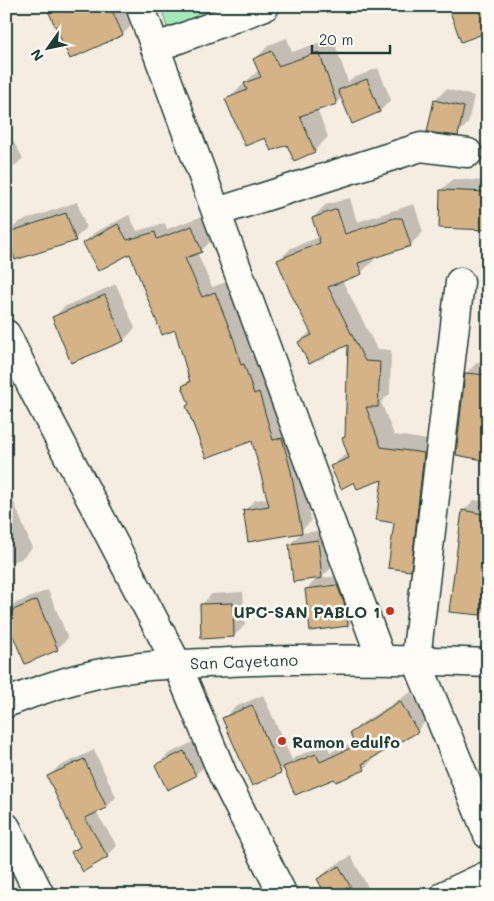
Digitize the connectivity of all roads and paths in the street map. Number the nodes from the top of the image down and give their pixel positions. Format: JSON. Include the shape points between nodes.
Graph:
{"nodes":[{"id":1,"x":140,"y":6,"type":"edge"},
{"id":2,"x":265,"y":6,"type":"edge"},
{"id":3,"x":155,"y":48,"type":"junction"},
{"id":4,"x":468,"y":153,"type":"dead end"},
{"id":5,"x":217,"y":212,"type":"junction"},
{"id":6,"x":460,"y":282,"type":"dead end"},
{"id":7,"x":6,"y":334,"type":"edge"},
{"id":8,"x":380,"y":658,"type":"junction"},
{"id":9,"x":416,"y":659,"type":"junction"},
{"id":10,"x":488,"y":663,"type":"edge"},
{"id":11,"x":177,"y":664,"type":"junction"},
{"id":12,"x":6,"y":703,"type":"edge"},
{"id":13,"x":6,"y":827,"type":"edge"},
{"id":14,"x":488,"y":835,"type":"edge"},
{"id":15,"x":488,"y":875,"type":"edge"},
{"id":16,"x":40,"y":895,"type":"edge"},
{"id":17,"x":283,"y":895,"type":"edge"},
{"id":18,"x":445,"y":895,"type":"edge"}],
"edges":[{"from":1,"to":3,"type":"street"},
{"from":2,"to":3,"type":"street"},
{"from":3,"to":5,"type":"street"},
{"from":4,"to":5,"type":"street","via":[[421,147]]},
{"from":5,"to":8,"type":"street"},
{"from":6,"to":9,"type":"street"},
{"from":7,"to":11,"type":"street"},
{"from":8,"to":9,"type":"street","name":"San Cayetano"},
{"from":8,"to":11,"type":"street","name":"San Cayetano"},
{"from":9,"to":10,"type":"street","name":"San Cayetano"},
{"from":9,"to":14,"type":"street"},
{"from":11,"to":12,"type":"street","name":"San Cayetano","via":[[99,673],[58,683]]},
{"from":11,"to":17,"type":"street","via":[[223,774]]},
{"from":13,"to":16,"type":"street"},
{"from":15,"to":18,"type":"street"}]}
